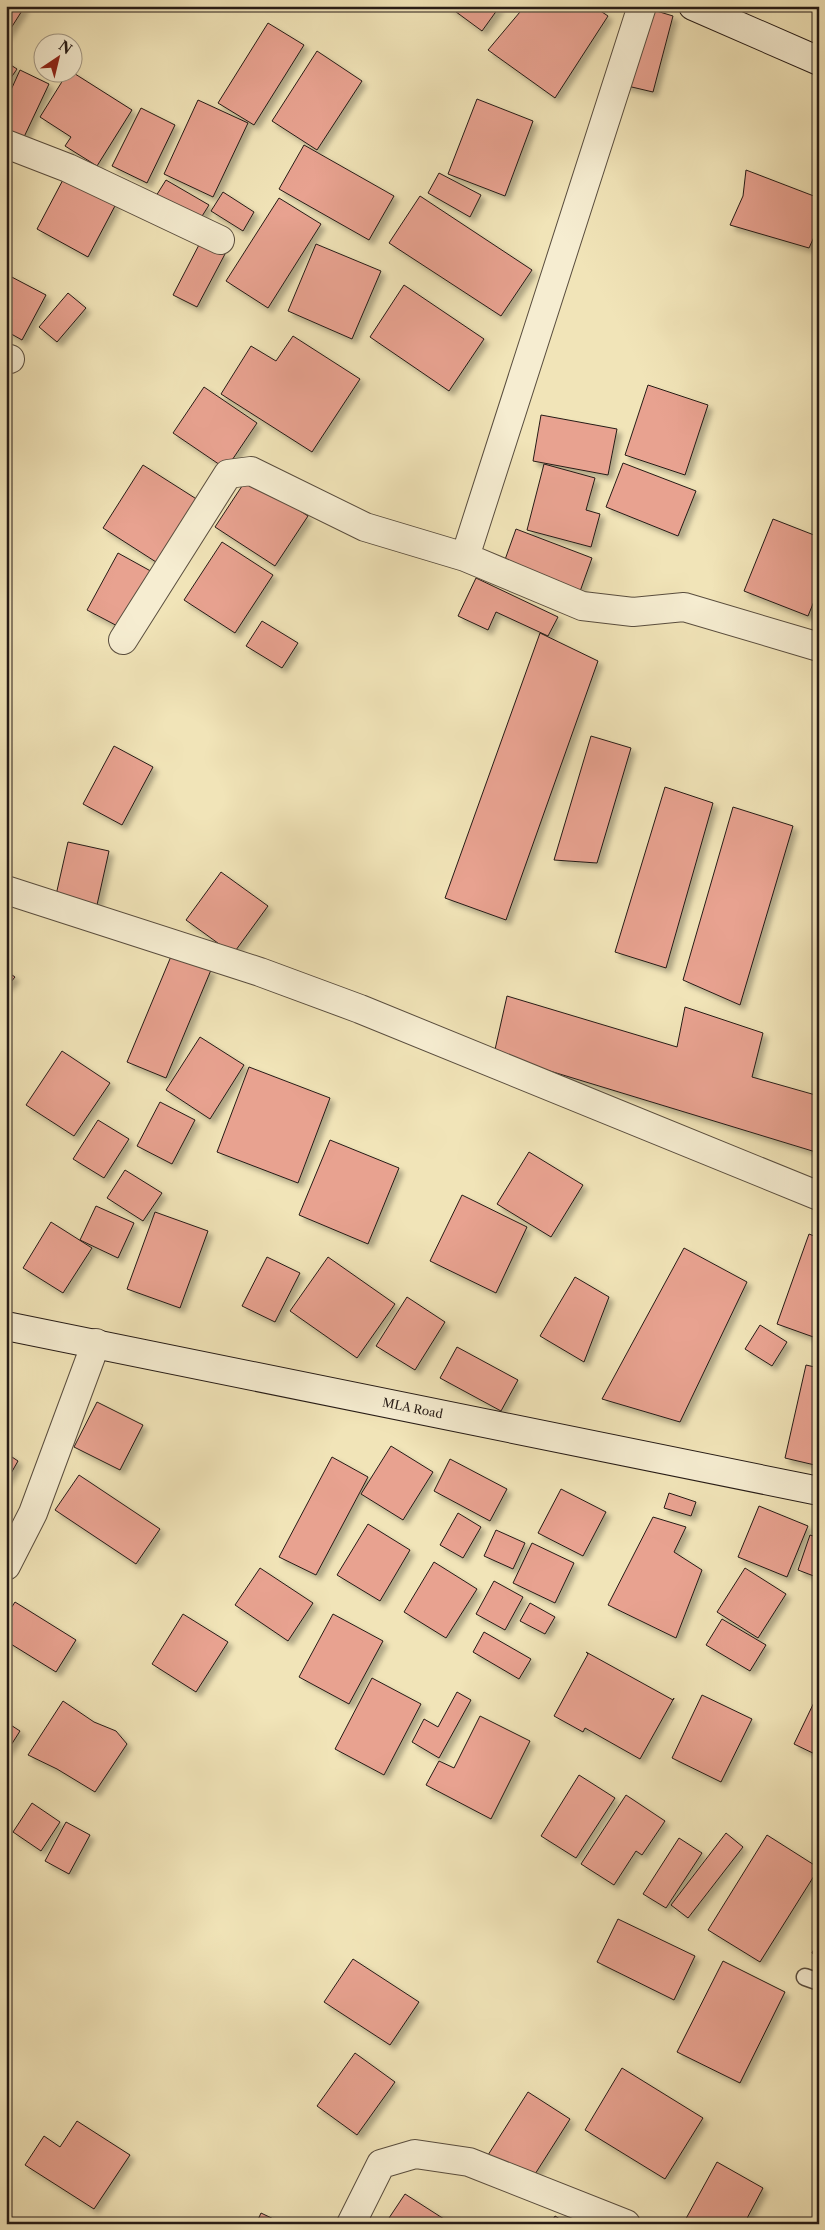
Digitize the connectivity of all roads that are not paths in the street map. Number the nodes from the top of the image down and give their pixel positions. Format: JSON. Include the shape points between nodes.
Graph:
{"nodes":[{"id":1,"x":642,"y":6,"type":"edge"},
{"id":2,"x":693,"y":6,"type":"edge"},
{"id":3,"x":819,"y":61,"type":"edge"},
{"id":4,"x":6,"y":144,"type":"edge"},
{"id":5,"x":220,"y":240,"type":"dead end"},
{"id":6,"x":465,"y":557,"type":"junction"},
{"id":7,"x":123,"y":640,"type":"dead end"},
{"id":8,"x":819,"y":647,"type":"edge"},
{"id":9,"x":6,"y":890,"type":"edge"},
{"id":10,"x":819,"y":1196,"type":"edge"},
{"id":11,"x":6,"y":1326,"type":"edge"},
{"id":12,"x":96,"y":1343,"type":"junction"},
{"id":13,"x":819,"y":1491,"type":"edge"},
{"id":14,"x":6,"y":1566,"type":"edge"},
{"id":15,"x":351,"y":2224,"type":"edge"},
{"id":16,"x":626,"y":2224,"type":"edge"}],
"edges":[{"from":1,"to":6,"type":"street"},
{"from":2,"to":3,"type":"street"},
{"from":4,"to":5,"type":"street","via":[[68,168]]},
{"from":6,"to":7,"type":"street","via":[[365,527],[251,471],[228,474]]},
{"from":6,"to":8,"type":"street","via":[[582,606],[633,612],[684,607]]},
{"from":9,"to":10,"type":"street","via":[[260,972],[360,1009]]},
{"from":11,"to":12,"type":"street","name":"MLA Road"},
{"from":12,"to":13,"type":"street","name":"MLA Road"},
{"from":12,"to":14,"type":"street","via":[[33,1513]]},
{"from":15,"to":16,"type":"street","via":[[381,2164],[415,2154],[469,2162]]}]}
